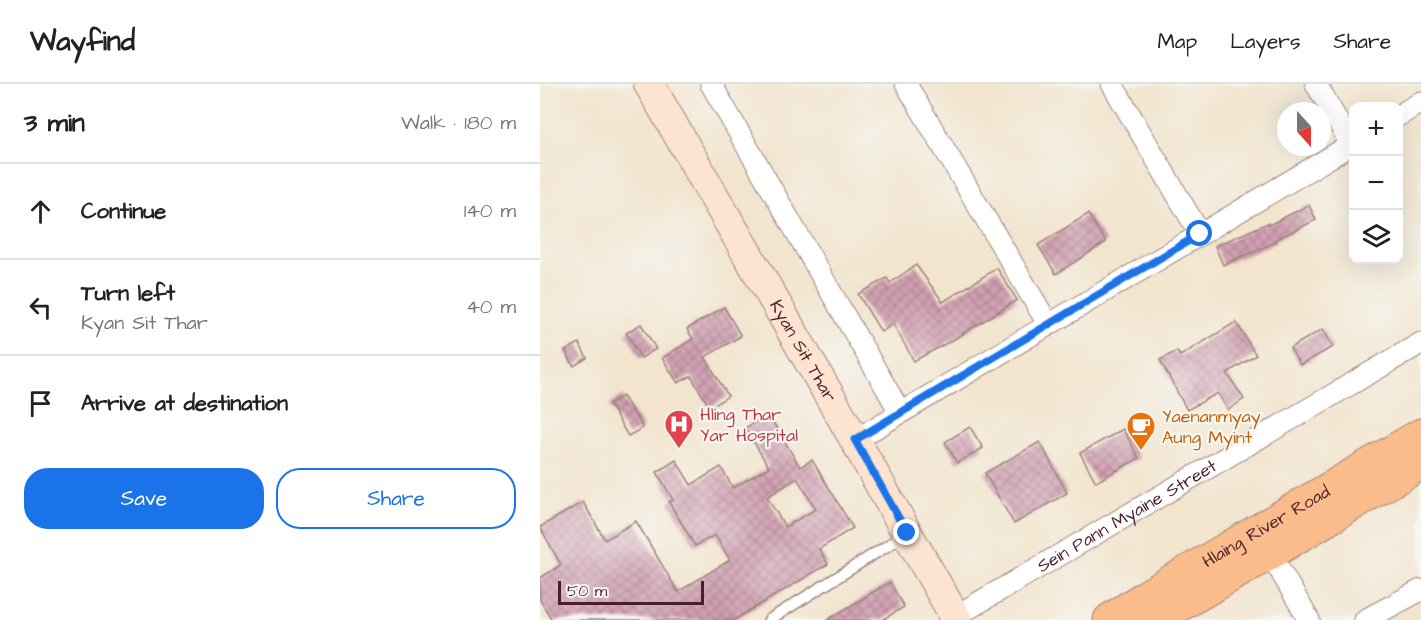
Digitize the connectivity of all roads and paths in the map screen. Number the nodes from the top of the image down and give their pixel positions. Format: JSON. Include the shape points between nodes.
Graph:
{"nodes":[{"id":1,"x":649,"y":84,"type":"edge"},
{"id":2,"x":711,"y":84,"type":"edge"},
{"id":3,"x":906,"y":84,"type":"edge"},
{"id":4,"x":1112,"y":84,"type":"edge"},
{"id":5,"x":1316,"y":84,"type":"edge"},
{"id":6,"x":1421,"y":102,"type":"edge"},
{"id":7,"x":1403,"y":113,"type":"edge"},
{"id":8,"x":1349,"y":138,"type":"edge"},
{"id":9,"x":1349,"y":145,"type":"edge"},
{"id":10,"x":1200,"y":234,"type":"junction"},
{"id":11,"x":1048,"y":324,"type":"junction"},
{"id":12,"x":1421,"y":343,"type":"edge"},
{"id":13,"x":900,"y":412,"type":"junction"},
{"id":14,"x":1421,"y":435,"type":"edge"},
{"id":15,"x":855,"y":440,"type":"junction"},
{"id":16,"x":1421,"y":463,"type":"edge"},
{"id":17,"x":907,"y":533,"type":"junction"},
{"id":18,"x":1263,"y":542,"type":"junction"},
{"id":19,"x":1421,"y":590,"type":"edge"},
{"id":20,"x":954,"y":619,"type":"edge"},
{"id":21,"x":768,"y":620,"type":"edge"},
{"id":22,"x":1110,"y":620,"type":"edge"},
{"id":23,"x":1152,"y":620,"type":"edge"},
{"id":24,"x":1310,"y":620,"type":"edge"},
{"id":25,"x":1365,"y":620,"type":"edge"}],
"edges":[{"from":1,"to":15,"type":"main road","name":"Kyan Sit Thar"},
{"from":2,"to":13,"type":"street"},
{"from":3,"to":11,"type":"street"},
{"from":4,"to":10,"type":"street"},
{"from":5,"to":8,"type":"street"},
{"from":6,"to":7,"type":"street"},
{"from":9,"to":10,"type":"street"},
{"from":10,"to":11,"type":"street"},
{"from":11,"to":13,"type":"street"},
{"from":12,"to":20,"type":"street","name":"Sein Pann Myaine Street"},
{"from":13,"to":15,"type":"street"},
{"from":14,"to":18,"type":"main road","name":"Hlaing River Road"},
{"from":15,"to":17,"type":"main road","name":"Kyan Sit Thar"},
{"from":16,"to":18,"type":"main road","name":"Hlaing River Road"},
{"from":17,"to":20,"type":"main road","name":"Kyan Sit Thar"},
{"from":17,"to":21,"type":"lane"},
{"from":18,"to":22,"type":"main road","name":"Hlaing River Road","via":[[1147,596]]},
{"from":18,"to":23,"type":"main road","name":"Hlaing River Road"},
{"from":18,"to":24,"type":"street"},
{"from":19,"to":25,"type":"street"}]}
